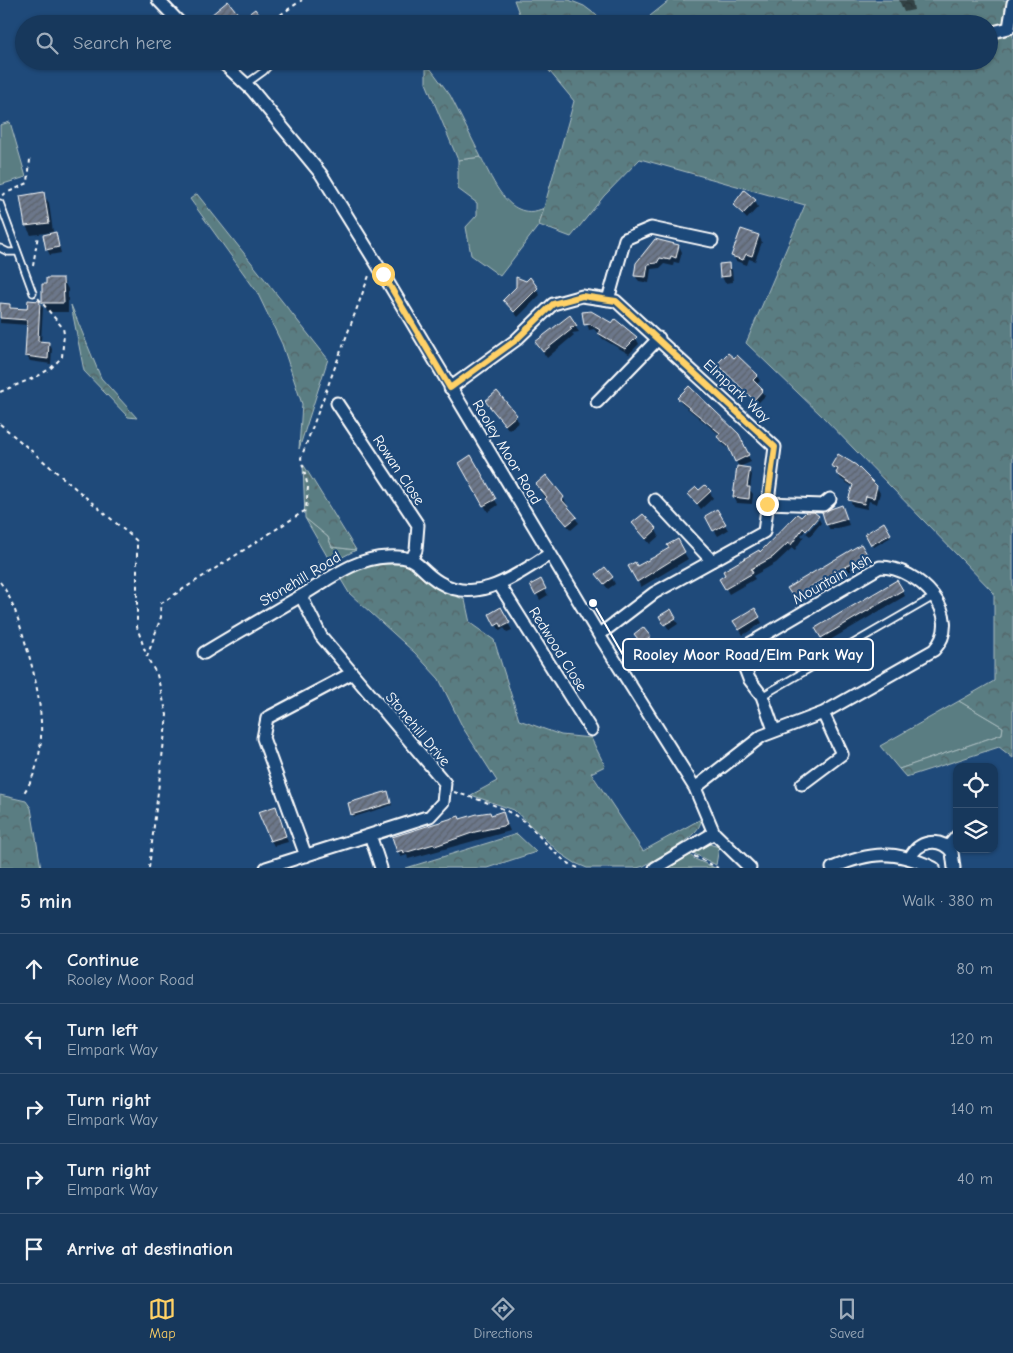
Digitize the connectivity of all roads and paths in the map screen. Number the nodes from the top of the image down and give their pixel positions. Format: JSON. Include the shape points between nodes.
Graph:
{"nodes":[{"id":1,"x":158,"y":0,"type":"edge"},
{"id":2,"x":302,"y":0,"type":"edge"},
{"id":3,"x":1013,"y":2,"type":"edge"},
{"id":4,"x":172,"y":15,"type":"edge"},
{"id":5,"x":280,"y":15,"type":"edge"},
{"id":6,"x":998,"y":31,"type":"edge"},
{"id":7,"x":231,"y":70,"type":"edge"},
{"id":8,"x":265,"y":70,"type":"edge"},
{"id":9,"x":246,"y":84,"type":"junction"},
{"id":10,"x":30,"y":159,"type":"dead end"},
{"id":11,"x":0,"y":196,"type":"edge"},
{"id":12,"x":0,"y":203,"type":"edge"},
{"id":13,"x":38,"y":235,"type":"dead end"},
{"id":14,"x":712,"y":241,"type":"dead end"},
{"id":15,"x":0,"y":248,"type":"edge"},
{"id":16,"x":17,"y":252,"type":"junction"},
{"id":17,"x":374,"y":260,"type":"junction"},
{"id":18,"x":24,"y":271,"type":"junction"},
{"id":19,"x":33,"y":293,"type":"joint"},
{"id":20,"x":608,"y":300,"type":"junction"},
{"id":21,"x":659,"y":338,"type":"junction"},
{"id":22,"x":450,"y":388,"type":"junction"},
{"id":23,"x":0,"y":392,"type":"edge"},
{"id":24,"x":597,"y":402,"type":"dead end"},
{"id":25,"x":337,"y":403,"type":"dead end"},
{"id":26,"x":0,"y":424,"type":"edge"},
{"id":27,"x":830,"y":499,"type":"dead end"},
{"id":28,"x":655,"y":500,"type":"dead end"},
{"id":29,"x":767,"y":504,"type":"junction"},
{"id":30,"x":550,"y":554,"type":"junction"},
{"id":31,"x":412,"y":558,"type":"junction"},
{"id":32,"x":712,"y":561,"type":"junction"},
{"id":33,"x":0,"y":582,"type":"edge"},
{"id":34,"x":499,"y":584,"type":"junction"},
{"id":35,"x":301,"y":596,"type":"junction"},
{"id":36,"x":935,"y":596,"type":"junction"},
{"id":37,"x":599,"y":636,"type":"junction"},
{"id":38,"x":204,"y":653,"type":"dead end"},
{"id":39,"x":147,"y":657,"type":"junction"},
{"id":40,"x":352,"y":673,"type":"junction"},
{"id":41,"x":762,"y":696,"type":"junction"},
{"id":42,"x":823,"y":713,"type":"junction"},
{"id":43,"x":591,"y":730,"type":"dead end"},
{"id":44,"x":774,"y":730,"type":"junction"},
{"id":45,"x":802,"y":784,"type":"dead end"},
{"id":46,"x":695,"y":788,"type":"junction"},
{"id":47,"x":444,"y":789,"type":"junction"},
{"id":48,"x":23,"y":794,"type":"dead end"},
{"id":49,"x":714,"y":833,"type":"junction"},
{"id":50,"x":370,"y":835,"type":"junction"},
{"id":51,"x":953,"y":841,"type":"edge"},
{"id":52,"x":948,"y":847,"type":"junction"},
{"id":53,"x":688,"y":848,"type":"junction"},
{"id":54,"x":306,"y":856,"type":"junction"},
{"id":55,"x":910,"y":858,"type":"junction"},
{"id":56,"x":843,"y":865,"type":"edge"},
{"id":57,"x":149,"y":868,"type":"edge"},
{"id":58,"x":266,"y":868,"type":"edge"},
{"id":59,"x":380,"y":868,"type":"edge"},
{"id":60,"x":578,"y":868,"type":"edge"},
{"id":61,"x":655,"y":868,"type":"edge"},
{"id":62,"x":718,"y":868,"type":"edge"},
{"id":63,"x":750,"y":868,"type":"edge"},
{"id":64,"x":832,"y":868,"type":"edge"},
{"id":65,"x":934,"y":868,"type":"edge"},
{"id":66,"x":954,"y":868,"type":"edge"}],
"edges":[{"from":1,"to":4,"type":"street"},
{"from":2,"to":5,"type":"path"},
{"from":3,"to":6,"type":"street","via":[[1009,28]]},
{"from":7,"to":9,"type":"street","name":"Rooley Moor Road"},
{"from":8,"to":9,"type":"lane"},
{"from":9,"to":17,"type":"street","name":"Rooley Moor Road","via":[[321,174]]},
{"from":10,"to":11,"type":"path","via":[[28,183]]},
{"from":12,"to":16,"type":"lane"},
{"from":13,"to":18,"type":"path","via":[[34,266]]},
{"from":14,"to":20,"type":"street","via":[[651,228],[625,239]]},
{"from":15,"to":16,"type":"lane"},
{"from":16,"to":18,"type":"lane"},
{"from":17,"to":22,"type":"street","name":"Rooley Moor Road"},
{"from":17,"to":39,"type":"path","via":[[301,458],[308,487],[306,510],[160,604],[161,617]]},
{"from":18,"to":19,"type":"lane"},
{"from":19,"to":23,"type":"path","via":[[63,328],[62,357],[38,376]]},
{"from":20,"to":21,"type":"street","name":"Elmpark Way","via":[[616,301]]},
{"from":20,"to":22,"type":"street","name":"Elmpark Way","via":[[582,296],[553,304],[516,340]]},
{"from":21,"to":24,"type":"street"},
{"from":21,"to":29,"type":"street","name":"Elmpark Way","via":[[775,447]]},
{"from":22,"to":30,"type":"street","name":"Rooley Moor Road"},
{"from":25,"to":31,"type":"street","name":"Rowan Close","via":[[418,524],[416,550]]},
{"from":26,"to":39,"type":"path","via":[[137,541],[138,627]]},
{"from":27,"to":29,"type":"street","via":[[822,505]]},
{"from":28,"to":32,"type":"street"},
{"from":29,"to":32,"type":"street","name":"Elmpark Way","via":[[764,532]]},
{"from":30,"to":34,"type":"street"},
{"from":30,"to":37,"type":"street","name":"Rooley Moor Road"},
{"from":31,"to":34,"type":"street","via":[[439,582],[462,590],[483,590]]},
{"from":31,"to":35,"type":"street","name":"Stonehill Road","via":[[387,556],[356,562]]},
{"from":32,"to":37,"type":"street","name":"Elmpark Way","via":[[654,593]]},
{"from":33,"to":48,"type":"path","via":[[18,618],[40,701],[39,761],[32,782]]},
{"from":34,"to":43,"type":"street","name":"Redwood Close"},
{"from":35,"to":38,"type":"street","name":"Stonehill Road"},
{"from":35,"to":40,"type":"street","name":"Stonehill Drive","via":[[321,636]]},
{"from":36,"to":41,"type":"lane"},
{"from":36,"to":41,"type":"street","name":"Mountain Ash","via":[[898,569],[880,567],[749,644],[741,658],[749,679]]},
{"from":36,"to":42,"type":"street","via":[[945,630],[934,650]]},
{"from":37,"to":46,"type":"street","name":"Rooley Moor Road"},
{"from":39,"to":57,"type":"path","via":[[157,675],[167,716]]},
{"from":40,"to":47,"type":"street","name":"Stonehill Drive","via":[[445,783]]},
{"from":40,"to":54,"type":"street","via":[[267,718],[264,738]]},
{"from":41,"to":44,"type":"street","name":"Mountain Ash"},
{"from":42,"to":44,"type":"street"},
{"from":42,"to":45,"type":"street","via":[[842,754]]},
{"from":44,"to":46,"type":"street"},
{"from":46,"to":49,"type":"street","name":"Rooley Moor Road"},
{"from":47,"to":50,"type":"street","name":"Stonehill Drive","via":[[443,802],[430,816]]},
{"from":47,"to":60,"type":"path","via":[[487,802],[520,818],[556,854]]},
{"from":49,"to":53,"type":"street"},
{"from":49,"to":63,"type":"street","name":"Rooley Moor Road"},
{"from":50,"to":54,"type":"street","name":"Stonehill Drive"},
{"from":50,"to":59,"type":"street"},
{"from":51,"to":52,"type":"street"},
{"from":52,"to":55,"type":"street","via":[[926,842],[914,849]]},
{"from":52,"to":66,"type":"street","via":[[954,858]]},
{"from":53,"to":61,"type":"street"},
{"from":53,"to":62,"type":"path","via":[[696,858]]},
{"from":54,"to":58,"type":"street","name":"Stonehill Drive"},
{"from":55,"to":56,"type":"street","via":[[864,856]]},
{"from":55,"to":65,"type":"street"},
{"from":56,"to":64,"type":"street"}]}
